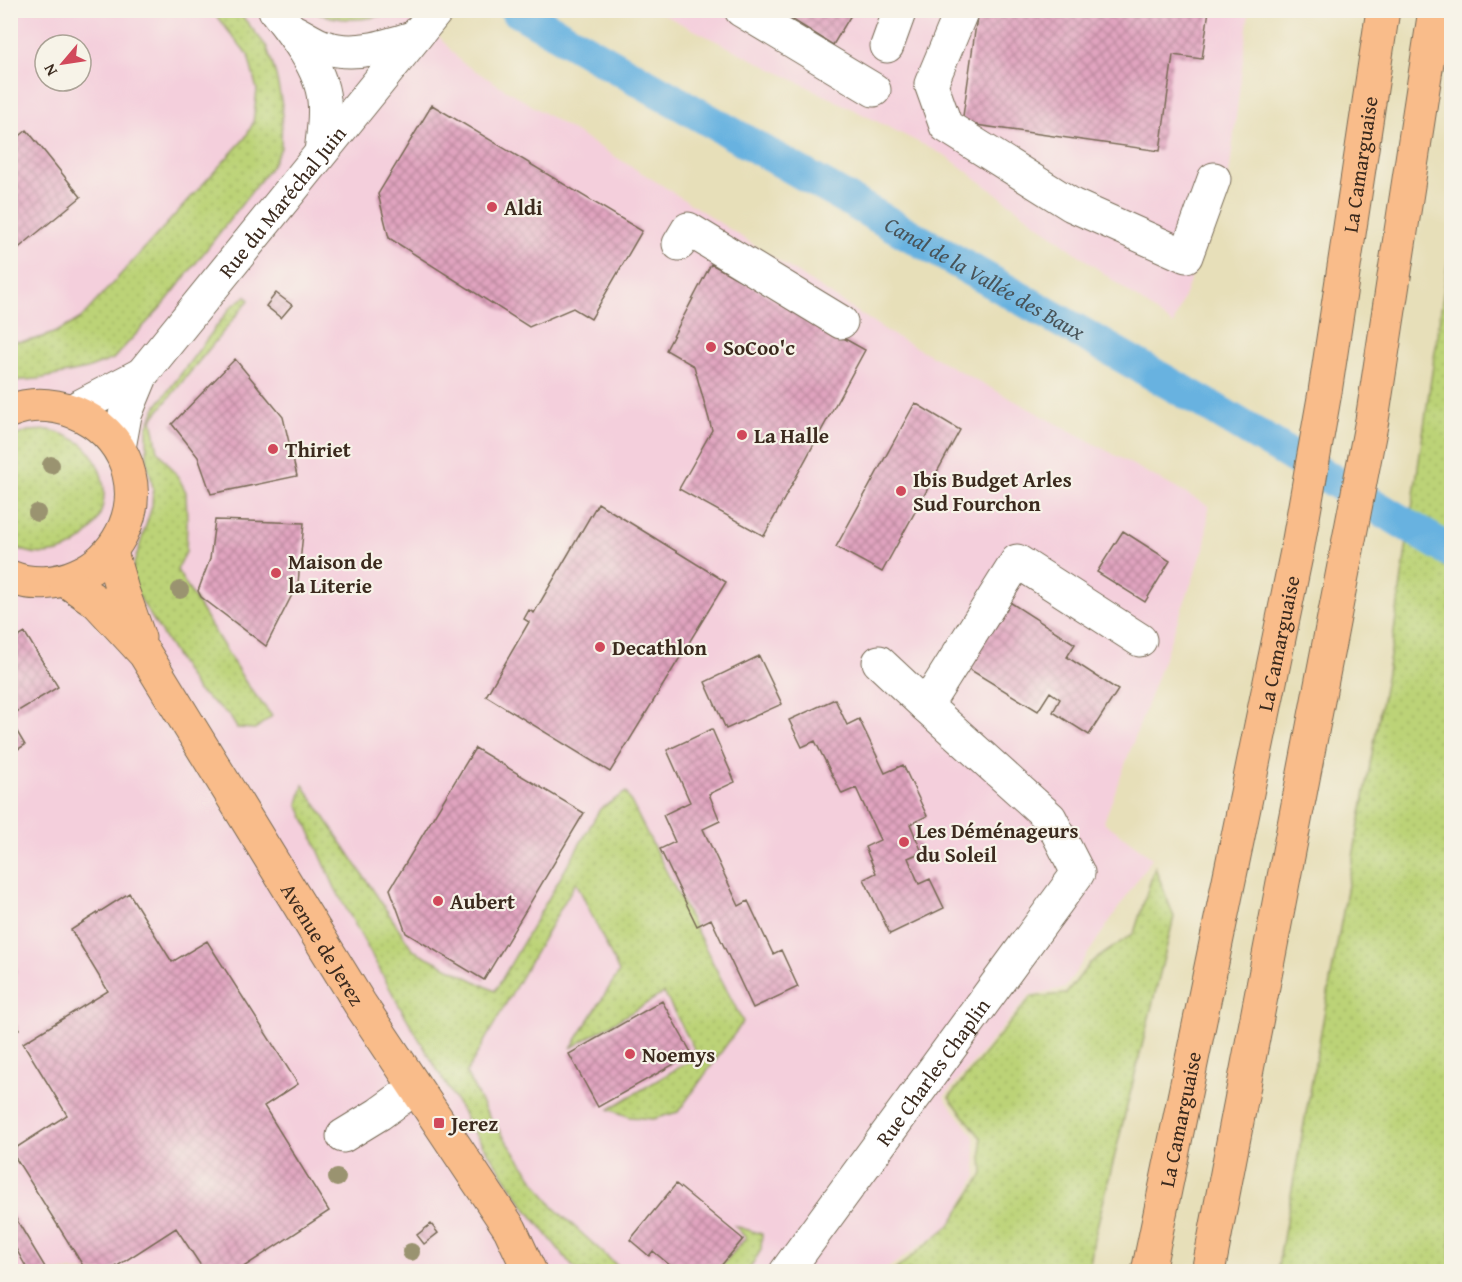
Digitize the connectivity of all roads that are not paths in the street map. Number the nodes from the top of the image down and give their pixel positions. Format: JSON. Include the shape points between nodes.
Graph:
{"nodes":[{"id":1,"x":741,"y":10,"type":"edge"},
{"id":2,"x":900,"y":10,"type":"edge"},
{"id":3,"x":962,"y":10,"type":"edge"},
{"id":4,"x":1383,"y":10,"type":"edge"},
{"id":5,"x":1435,"y":10,"type":"edge"},
{"id":6,"x":283,"y":20,"type":"edge"},
{"id":7,"x":425,"y":25,"type":"edge"},
{"id":8,"x":887,"y":46,"type":"dead end"},
{"id":9,"x":874,"y":90,"type":"dead end"},
{"id":10,"x":321,"y":152,"type":"junction"},
{"id":11,"x":1214,"y":179,"type":"dead end"},
{"id":12,"x":679,"y":244,"type":"dead end"},
{"id":13,"x":841,"y":322,"type":"dead end"},
{"id":14,"x":142,"y":374,"type":"junction"},
{"id":15,"x":74,"y":410,"type":"junction"},
{"id":16,"x":10,"y":411,"type":"edge"},
{"id":17,"x":119,"y":448,"type":"junction"},
{"id":18,"x":111,"y":552,"type":"junction"},
{"id":19,"x":13,"y":579,"type":"edge"},
{"id":20,"x":65,"y":580,"type":"junction"},
{"id":21,"x":1140,"y":640,"type":"dead end"},
{"id":22,"x":145,"y":654,"type":"junction"},
{"id":23,"x":879,"y":662,"type":"dead end"},
{"id":24,"x":926,"y":706,"type":"junction"},
{"id":25,"x":415,"y":1088,"type":"junction"},
{"id":26,"x":343,"y":1136,"type":"dead end"},
{"id":27,"x":510,"y":1229,"type":"junction"},
{"id":28,"x":530,"y":1272,"type":"edge"},
{"id":29,"x":551,"y":1272,"type":"edge"},
{"id":30,"x":786,"y":1272,"type":"edge"},
{"id":31,"x":1148,"y":1272,"type":"edge"},
{"id":32,"x":1208,"y":1272,"type":"edge"}],
"edges":[{"from":1,"to":9,"type":"street"},
{"from":2,"to":8,"type":"street"},
{"from":3,"to":11,"type":"street","via":[[930,84],[946,126],[1072,205],[1186,256]]},
{"from":4,"to":31,"type":"main road","name":"La Camarguaise","via":[[1297,551]]},
{"from":5,"to":32,"type":"main road","via":[[1372,420]]},
{"from":6,"to":7,"type":"street","via":[[325,47],[348,51],[380,48]]},
{"from":6,"to":10,"type":"street","via":[[311,60],[324,98]]},
{"from":7,"to":10,"type":"street","name":"Rue du Maréchal Juin"},
{"from":10,"to":14,"type":"street","name":"Rue du Maréchal Juin"},
{"from":12,"to":13,"type":"street","via":[[688,229]]},
{"from":14,"to":15,"type":"street","name":"Rue du Maréchal Juin"},
{"from":14,"to":17,"type":"street","name":"Rue du Maréchal Juin","via":[[125,416]]},
{"from":15,"to":16,"type":"main road","via":[[36,405]]},
{"from":15,"to":17,"type":"main road","via":[[99,425]]},
{"from":17,"to":18,"type":"main road","via":[[129,473],[131,501],[125,528]]},
{"from":18,"to":20,"type":"main road","via":[[90,570]]},
{"from":18,"to":22,"type":"main road","name":"Avenue de Jerez"},
{"from":19,"to":20,"type":"main road","via":[[41,584]]},
{"from":20,"to":22,"type":"main road","name":"Avenue de Jerez","via":[[98,602]]},
{"from":21,"to":24,"type":"street","via":[[1017,561]]},
{"from":22,"to":25,"type":"main road","name":"Avenue de Jerez"},
{"from":23,"to":24,"type":"street"},
{"from":24,"to":30,"type":"street","name":"Rue Charles Chaplin","via":[[1050,818],[1078,873]]},
{"from":25,"to":26,"type":"street"},
{"from":25,"to":27,"type":"main road","name":"Avenue de Jerez"},
{"from":27,"to":28,"type":"main road","name":"Avenue de Jerez"},
{"from":27,"to":29,"type":"main road","name":"Avenue de Jerez"}]}
